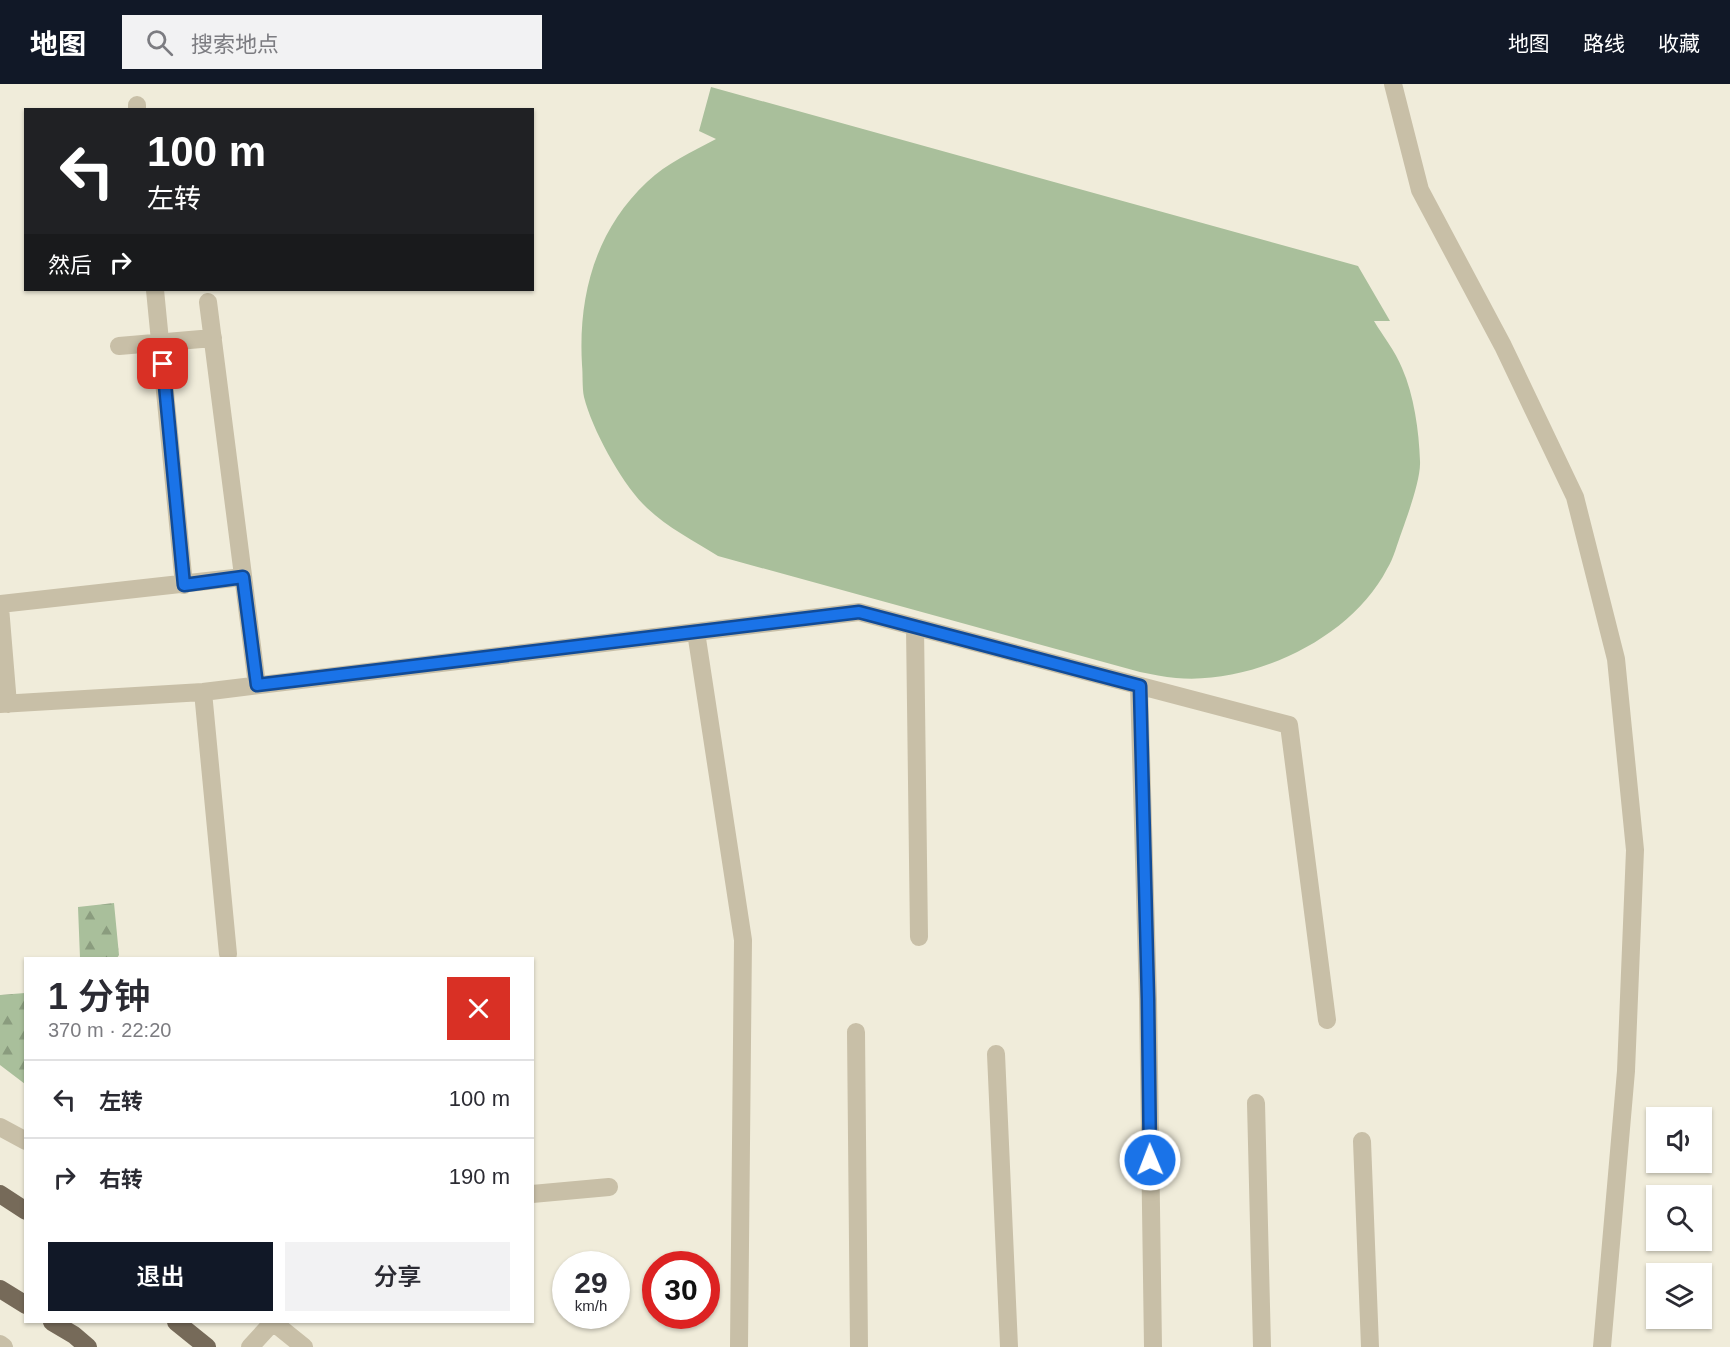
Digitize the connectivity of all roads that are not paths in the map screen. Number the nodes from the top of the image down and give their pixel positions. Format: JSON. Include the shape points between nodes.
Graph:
{"nodes":[{"id":1,"x":1393,"y":84,"type":"edge"},
{"id":2,"x":155,"y":291,"type":"edge"},
{"id":3,"x":208,"y":302,"type":"dead end"},
{"id":4,"x":213,"y":338,"type":"junction"},
{"id":5,"x":160,"y":342,"type":"junction"},
{"id":6,"x":119,"y":346,"type":"dead end"},
{"id":7,"x":243,"y":577,"type":"junction"},
{"id":8,"x":184,"y":585,"type":"junction"},
{"id":9,"x":0,"y":606,"type":"edge"},
{"id":10,"x":915,"y":627,"type":"junction"},
{"id":11,"x":696,"y":632,"type":"junction"},
{"id":12,"x":257,"y":685,"type":"junction"},
{"id":13,"x":1140,"y":686,"type":"junction"},
{"id":14,"x":203,"y":692,"type":"junction"},
{"id":15,"x":4,"y":704,"type":"edge"},
{"id":16,"x":919,"y":937,"type":"dead end"},
{"id":17,"x":228,"y":954,"type":"dead end"},
{"id":18,"x":1327,"y":1020,"type":"dead end"},
{"id":19,"x":856,"y":1032,"type":"dead end"},
{"id":20,"x":996,"y":1054,"type":"dead end"},
{"id":21,"x":1256,"y":1103,"type":"dead end"},
{"id":22,"x":0,"y":1127,"type":"edge"},
{"id":23,"x":24,"y":1140,"type":"edge"},
{"id":24,"x":1362,"y":1141,"type":"dead end"},
{"id":25,"x":609,"y":1187,"type":"dead end"},
{"id":26,"x":0,"y":1194,"type":"edge"},
{"id":27,"x":534,"y":1194,"type":"edge"},
{"id":28,"x":24,"y":1210,"type":"edge"},
{"id":29,"x":0,"y":1290,"type":"edge"},
{"id":30,"x":24,"y":1304,"type":"edge"},
{"id":31,"x":54,"y":1323,"type":"edge"},
{"id":32,"x":177,"y":1323,"type":"edge"},
{"id":33,"x":272,"y":1323,"type":"edge"},
{"id":34,"x":274,"y":1323,"type":"edge"},
{"id":35,"x":0,"y":1344,"type":"edge"},
{"id":36,"x":4,"y":1347,"type":"edge"},
{"id":37,"x":88,"y":1347,"type":"edge"},
{"id":38,"x":207,"y":1347,"type":"edge"},
{"id":39,"x":250,"y":1347,"type":"edge"},
{"id":40,"x":304,"y":1347,"type":"edge"},
{"id":41,"x":739,"y":1347,"type":"edge"},
{"id":42,"x":859,"y":1347,"type":"edge"},
{"id":43,"x":1009,"y":1347,"type":"edge"},
{"id":44,"x":1153,"y":1347,"type":"edge"},
{"id":45,"x":1262,"y":1347,"type":"edge"},
{"id":46,"x":1370,"y":1347,"type":"edge"},
{"id":47,"x":1602,"y":1347,"type":"edge"}],
"edges":[{"from":1,"to":47,"type":"street","via":[[1420,190],[1503,346],[1575,496],[1616,659],[1635,850],[1626,1071]]},
{"from":2,"to":5,"type":"street"},
{"from":3,"to":4,"type":"street"},
{"from":4,"to":5,"type":"street"},
{"from":4,"to":7,"type":"street"},
{"from":5,"to":6,"type":"street"},
{"from":5,"to":8,"type":"street"},
{"from":7,"to":8,"type":"street"},
{"from":7,"to":12,"type":"street"},
{"from":8,"to":9,"type":"street"},
{"from":9,"to":15,"type":"street"},
{"from":10,"to":11,"type":"street","via":[[859,612]]},
{"from":10,"to":13,"type":"street"},
{"from":10,"to":16,"type":"street"},
{"from":11,"to":12,"type":"street"},
{"from":11,"to":41,"type":"street","via":[[743,940]]},
{"from":12,"to":14,"type":"street"},
{"from":13,"to":18,"type":"street","via":[[1289,725]]},
{"from":13,"to":44,"type":"street"},
{"from":14,"to":15,"type":"street"},
{"from":14,"to":17,"type":"street"},
{"from":19,"to":42,"type":"street"},
{"from":20,"to":43,"type":"street"},
{"from":21,"to":45,"type":"street"},
{"from":22,"to":23,"type":"street"},
{"from":24,"to":46,"type":"street"},
{"from":25,"to":27,"type":"street"},
{"from":26,"to":28,"type":"main road"},
{"from":29,"to":30,"type":"main road"},
{"from":31,"to":37,"type":"main road"},
{"from":32,"to":38,"type":"main road"},
{"from":33,"to":39,"type":"street"},
{"from":34,"to":40,"type":"street"},
{"from":35,"to":36,"type":"street"}]}
